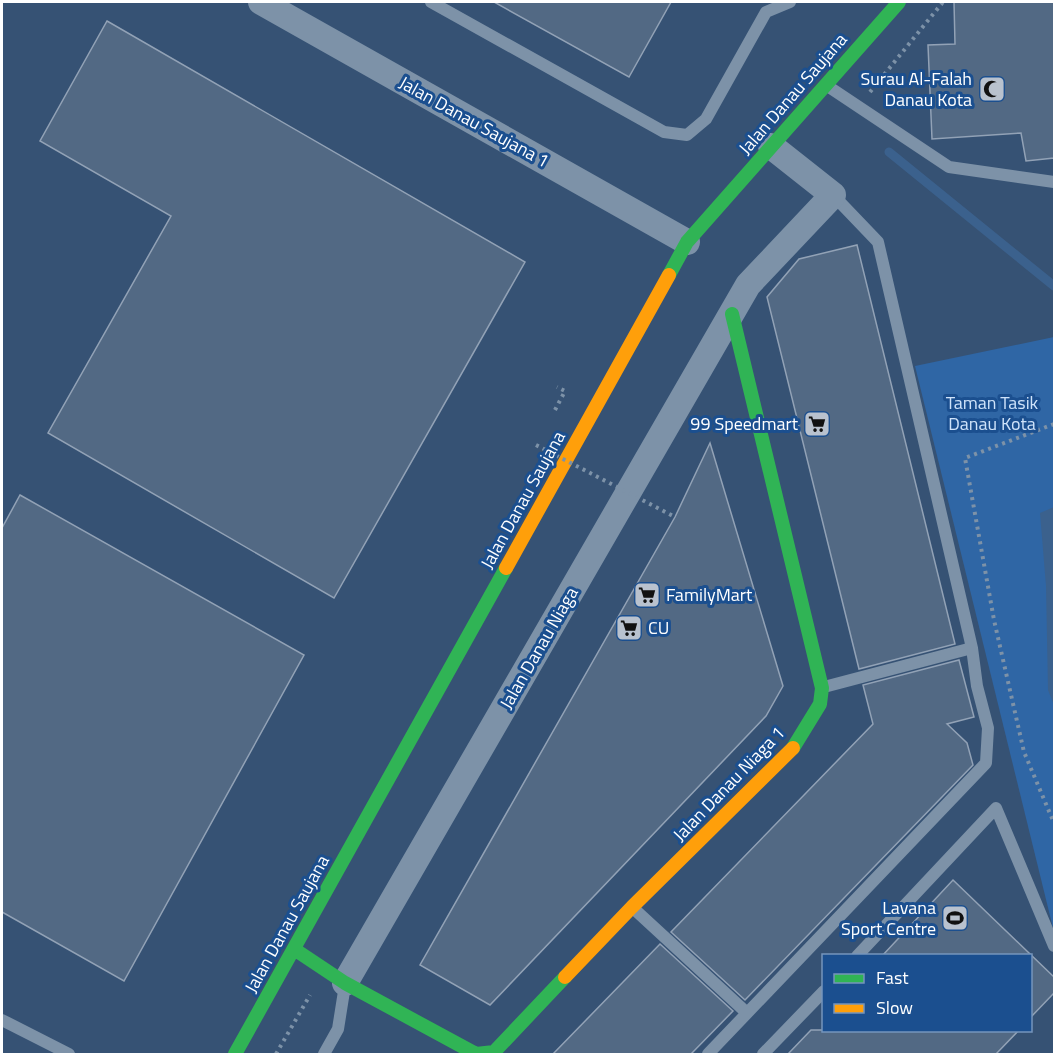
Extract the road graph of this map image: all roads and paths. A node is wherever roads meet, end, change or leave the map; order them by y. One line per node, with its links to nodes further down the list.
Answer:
1 (261, 2): 11 (street, Jalan Danau Saujana 1)
2 (431, 2): 3 (lane)
3 (790, 2)
4 (899, 2): 6 (street, Jalan Danau Saujana)
5 (943, 2): 7 (path)
6 (825, 84): 7 (lane); 8 (street, Jalan Danau Saujana)
7 (859, 107): 9 (lane)
8 (771, 146): 10 (street); 11 (street, Jalan Danau Saujana)
9 (1054, 182)
10 (833, 195): 12 (street, Jalan Danau Niaga); 18 (lane)
11 (687, 242): 23 (street, Jalan Danau Saujana)
12 (732, 314): 19 (street); 25 (street, Jalan Danau Niaga)
13 (557, 387): 14 (path)
14 (550, 418)
15 (1054, 424): 20 (path)
16 (541, 436): 17 (path, bridge)
17 (675, 516)
18 (972, 648): 19 (lane); 27 (lane)
19 (822, 688): 21 (street, Jalan Danau Niaga 1)
20 (1054, 823)
21 (632, 907): 25 (street, Jalan Danau Niaga 1); 27 (lane)
22 (1054, 946): 24 (lane)
23 (294, 948): 25 (street, Jalan Danau Niaga 1); 30 (street, Jalan Danau Saujana)
24 (859, 954)
25 (335, 976): 31 (path); 32 (lane)
26 (822, 993): 34 (lane)
27 (747, 1013): 33 (lane)
28 (2, 1020): 29 (lane)
29 (69, 1054)
30 (235, 1054)
31 (276, 1054)
32 (324, 1054)
33 (708, 1054)
34 (763, 1054)

